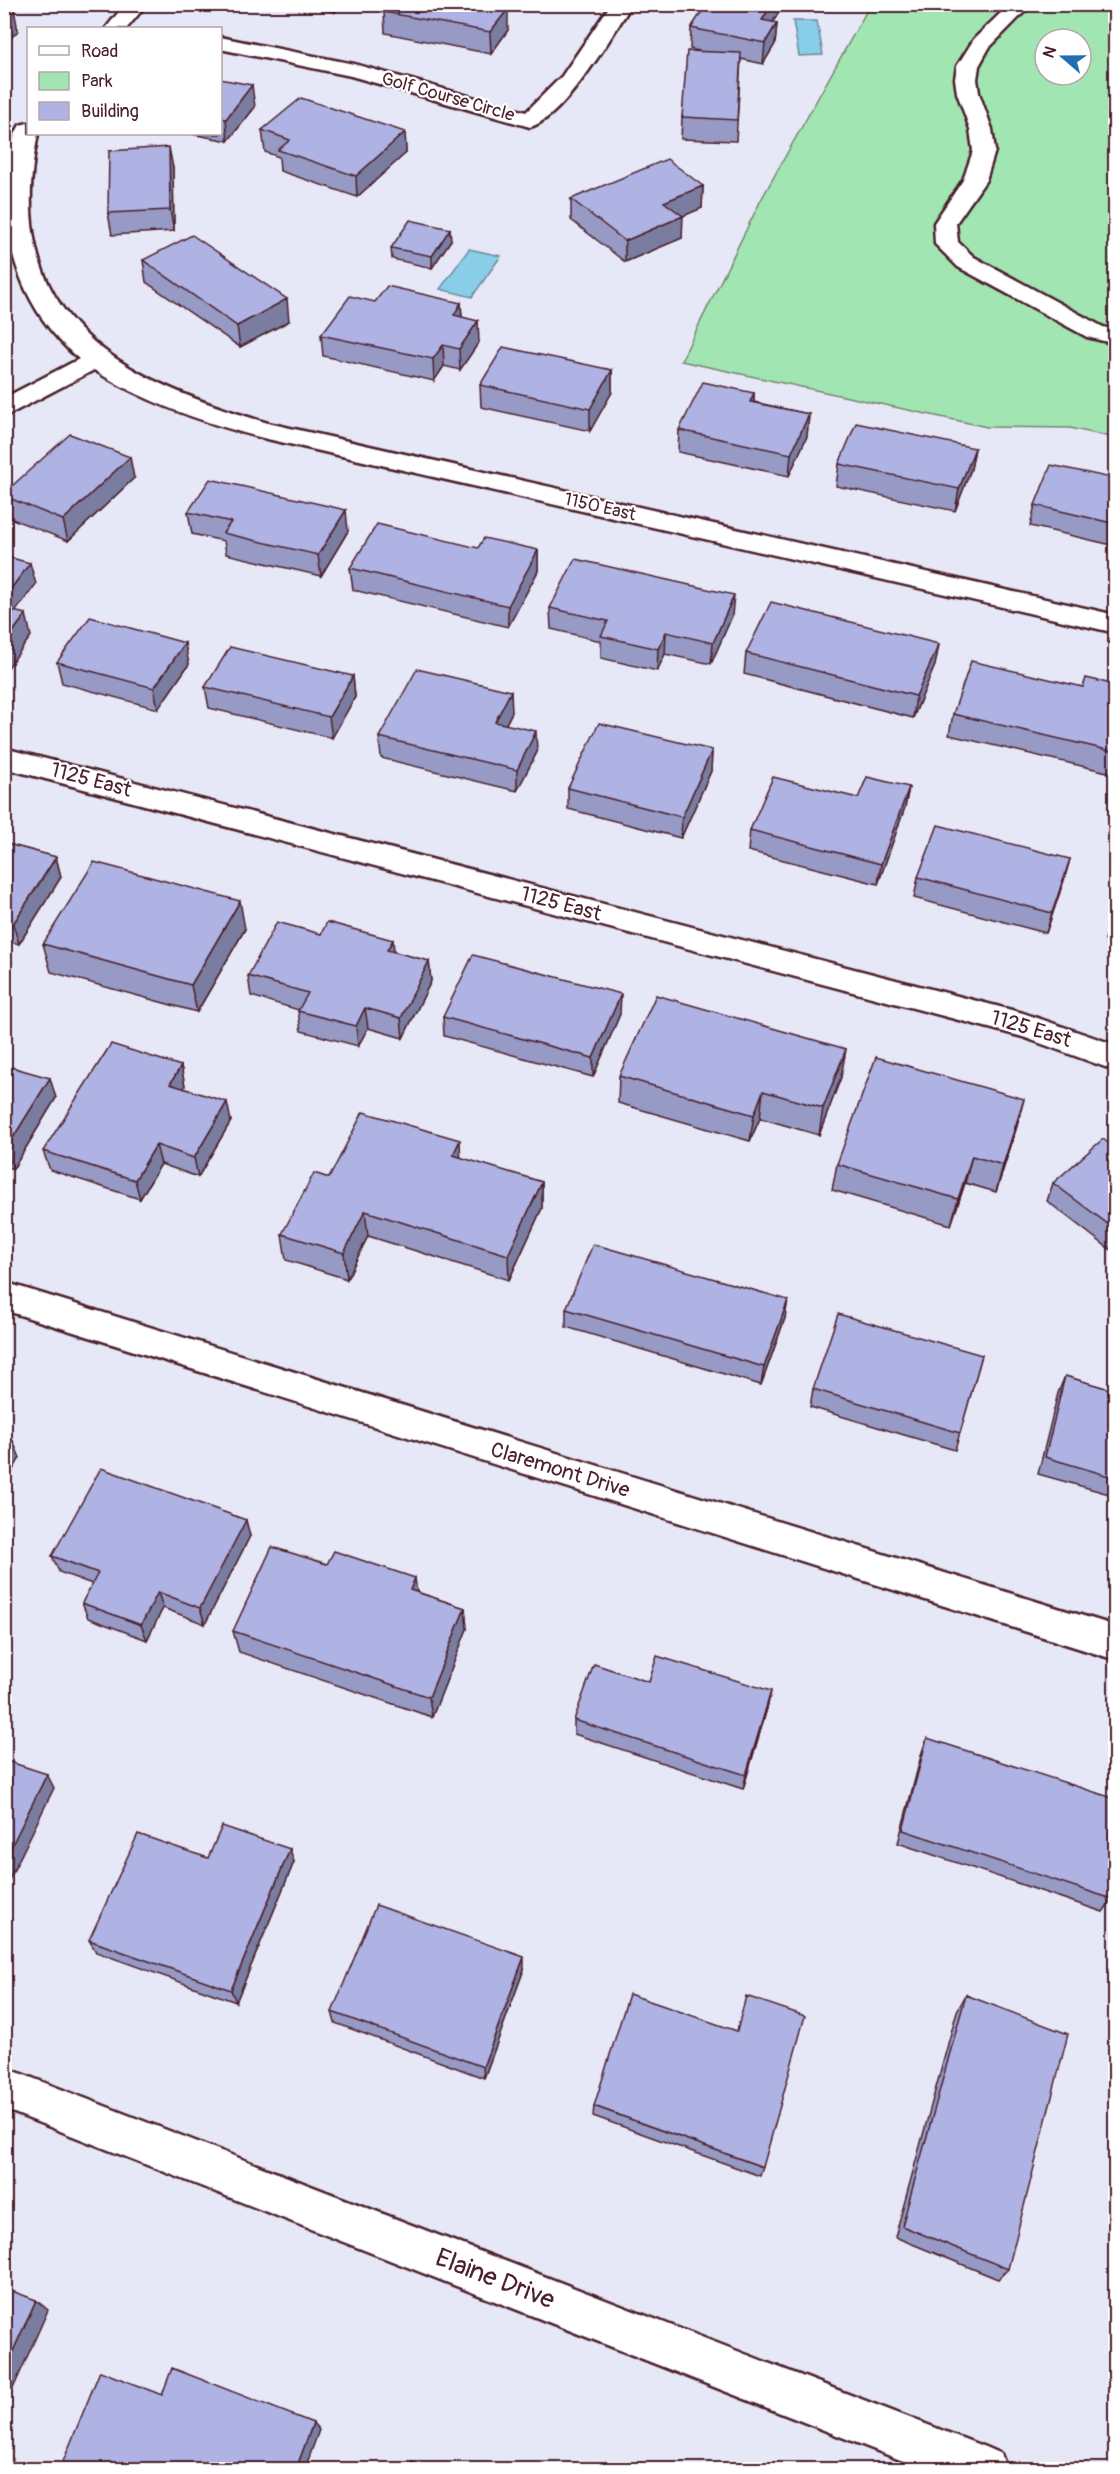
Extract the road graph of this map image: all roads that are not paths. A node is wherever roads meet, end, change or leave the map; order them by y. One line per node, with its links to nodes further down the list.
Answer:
1 (137, 4): 4 (street)
2 (622, 4): 5 (street, Golf Course Circle)
3 (1022, 4): 8 (street)
4 (126, 26)
5 (222, 43)
6 (27, 132): 7 (street, 1150 East)
7 (5, 211): 9 (street, 1150 East)
8 (1116, 337)
9 (95, 360): 10 (street); 11 (street, 1150 East)
10 (4, 409)
11 (1116, 624)
12 (4, 758): 13 (street, 1125 East)
13 (1116, 1059)
14 (4, 1296): 15 (street, Claremont Drive)
15 (1116, 1643)
16 (4, 2088): 17 (street, Elaine Drive)
17 (986, 2469)

